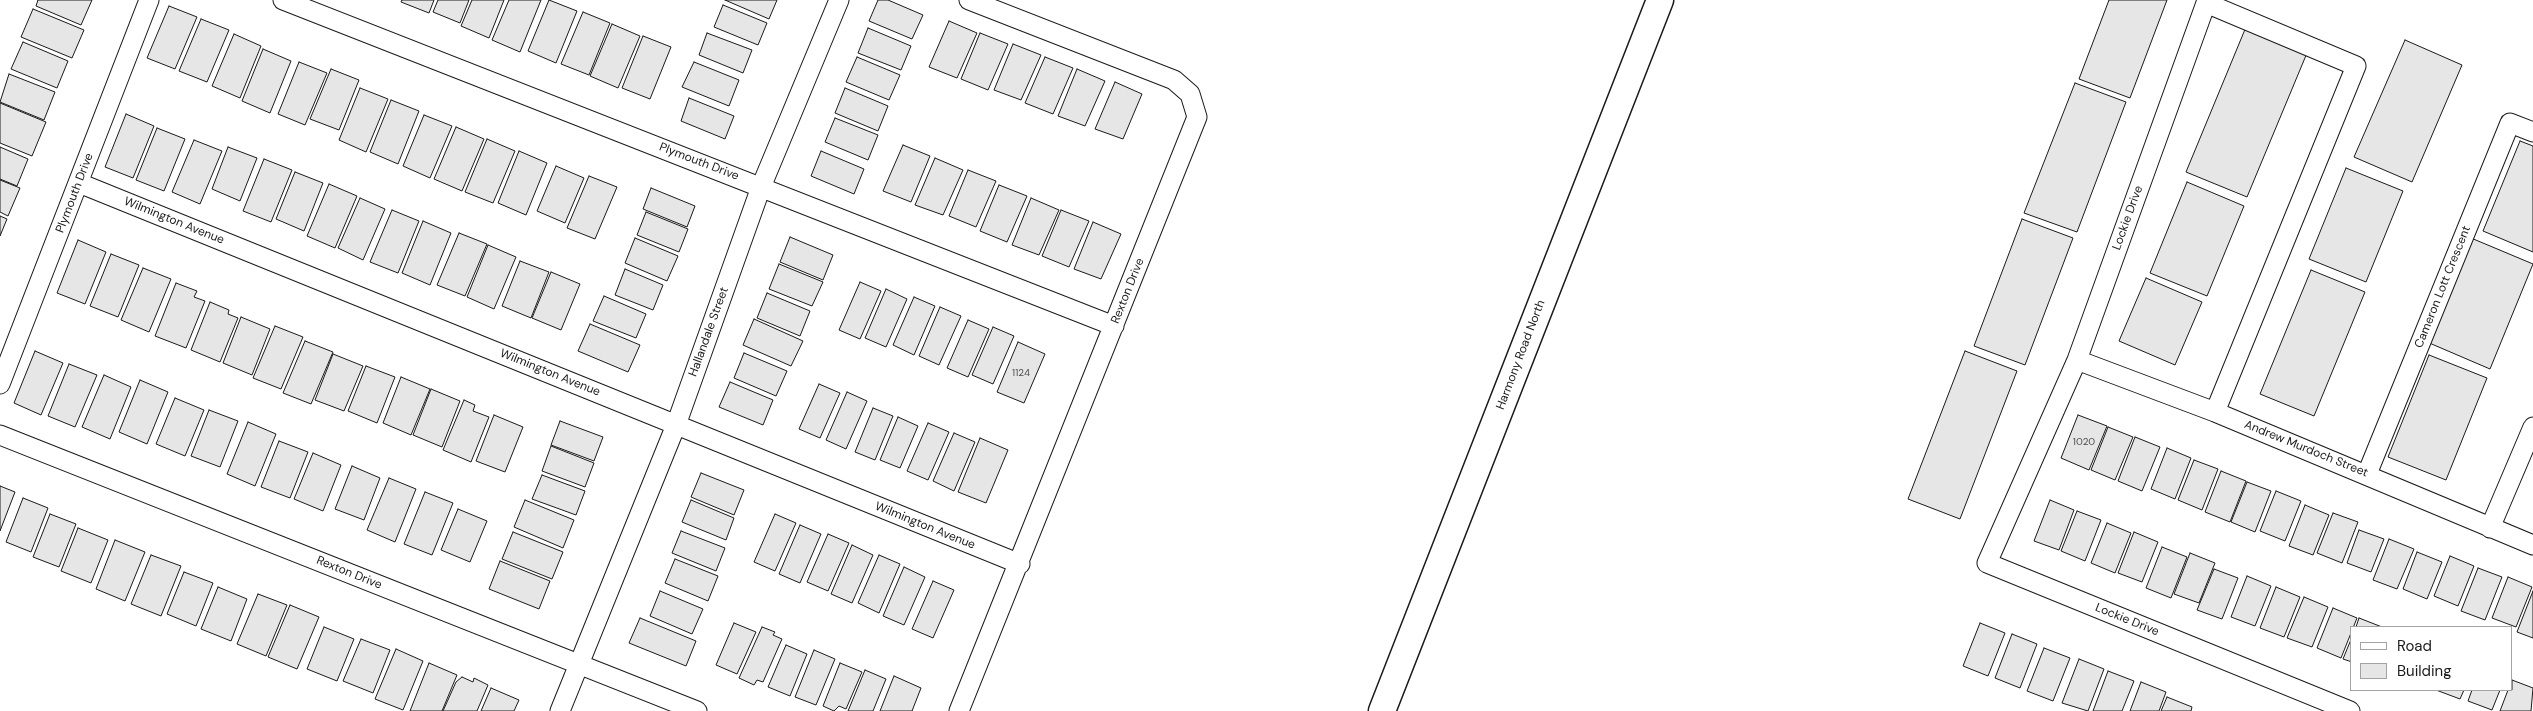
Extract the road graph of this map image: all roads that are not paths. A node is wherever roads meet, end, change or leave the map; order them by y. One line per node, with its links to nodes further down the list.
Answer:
1 (149, 0): 7 (street, Plymouth Drive)
2 (283, 0): 8 (street, Plymouth Drive)
3 (839, 0): 8 (street, Hallandale Street)
4 (969, 0): 9 (street, Rexton Drive)
5 (1660, 0): 24 (main road, Harmony Road North)
6 (2533, 132): 16 (street, Cameron Lott Crescent)
7 (79, 183): 11 (street, Plymouth Drive); 13 (street, Wilmington Avenue)
8 (761, 187): 9 (street, Plymouth Drive); 13 (street, Hallandale Street)
9 (1114, 326): 19 (street, Rexton Drive)
10 (2077, 360): 12 (street, Andrew Murdoch Street); 12 (street, Lockie Drive); 25 (street, Lockie Drive)
11 (0, 384)
12 (2215, 412): 16 (street, Andrew Murdoch Street)
13 (676, 425): 19 (street, Wilmington Avenue); 20 (street, Hallandale Street)
14 (2533, 427): 17 (street)
15 (0, 435): 20 (street, Rexton Drive)
16 (2367, 474): 17 (street, Andrew Murdoch Street)
17 (2490, 528): 18 (street, Andrew Murdoch Street)
18 (2533, 545)
19 (1020, 564): 23 (street, Rexton Drive)
20 (579, 663): 21 (street, Hallandale Street); 22 (street, Rexton Drive)
21 (560, 711)
22 (697, 711)
23 (959, 711)
24 (1382, 711)
25 (2350, 711)

